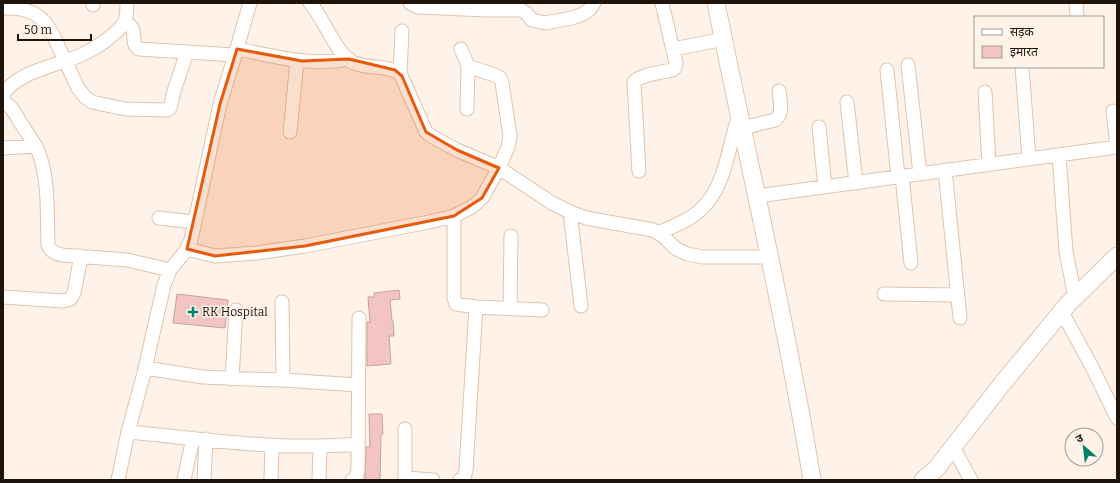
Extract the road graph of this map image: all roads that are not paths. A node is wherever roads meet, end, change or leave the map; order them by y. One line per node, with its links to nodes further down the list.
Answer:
1 (127, 3): 9 (street)
2 (250, 3): 15 (street)
3 (311, 3): 16 (street)
4 (410, 3): 5 (street)
5 (594, 3)
6 (662, 3): 13 (street)
7 (716, 3): 11 (main road)
8 (3, 8): 17 (street)
9 (125, 22): 14 (street); 17 (street)
10 (402, 31): 23 (street)
11 (724, 39): 13 (street); 31 (main road)
12 (462, 49): 19 (street)
13 (673, 49): 42 (street)
14 (187, 52): 15 (street); 17 (street)
15 (236, 52): 18 (street); 51 (street)
16 (349, 59): 18 (street); 23 (street)
17 (64, 61): 26 (street)
18 (296, 61): 33 (street)
19 (468, 66): 29 (street); 40 (street)
20 (908, 66): 43 (street)
21 (1022, 68): 38 (street)
22 (886, 70): 44 (street)
23 (400, 73): 40 (street)
24 (779, 91): 31 (street)
25 (984, 92): 39 (street)
26 (3, 95)
27 (3, 101): 34 (street)
28 (847, 102): 45 (street)
29 (467, 109)
30 (1113, 111): 35 (street)
31 (740, 121): 47 (main road); 52 (street)
32 (818, 127): 46 (street)
33 (290, 132)
34 (36, 146): 36 (street); 55 (street)
35 (1117, 147): 37 (street)
36 (3, 148)
37 (1059, 155): 38 (street); 63 (street)
38 (1029, 159): 39 (street)
39 (989, 164): 41 (street)
40 (500, 168): 48 (street); 49 (street)
41 (945, 170): 43 (street); 61 (street)
42 (639, 171)
43 (920, 174): 44 (street)
44 (900, 177): 45 (street); 58 (street)
45 (856, 183): 46 (street)
46 (825, 187): 47 (street)
47 (757, 196): 56 (main road)
48 (570, 212): 52 (street); 65 (street)
49 (454, 216): 54 (street); 66 (street)
50 (159, 218): 51 (street)
51 (194, 222): 54 (street)
52 (658, 233): 56 (street)
53 (511, 236): 67 (street)
54 (187, 249): 59 (street)
55 (81, 256): 59 (street); 62 (street)
56 (770, 256): 94 (main road)
57 (1117, 256): 63 (main road)
58 (911, 263)
59 (170, 270): 73 (street)
60 (884, 294): 61 (street)
61 (957, 295): 72 (street)
62 (3, 297)
63 (1075, 297): 70 (main road)
64 (282, 302): 75 (street)
65 (581, 306)
66 (476, 307): 67 (street); 93 (street)
67 (510, 308): 69 (street)
68 (236, 310): 74 (street)
69 (542, 310)
70 (1062, 312): 77 (street); 84 (main road)
71 (359, 318): 76 (street)
72 (960, 318)
73 (145, 368): 74 (street); 79 (street)
74 (232, 379): 75 (street)
75 (283, 380): 76 (street)
76 (358, 385): 81 (street)
77 (1117, 418)
78 (405, 429): 85 (street)
79 (128, 432): 80 (street); 86 (street)
80 (199, 439): 82 (street); 87 (street); 88 (street)
81 (357, 444): 83 (street); 91 (street)
82 (272, 446): 83 (street); 89 (street)
83 (320, 447): 90 (street)
84 (953, 447): 95 (main road); 96 (street)
85 (405, 479): 92 (street)
86 (118, 480)
87 (184, 480)
88 (204, 480)
89 (271, 480)
90 (319, 480)
91 (352, 480)
92 (433, 480)
93 (460, 480)
94 (812, 480)
95 (923, 480)
96 (971, 480)

